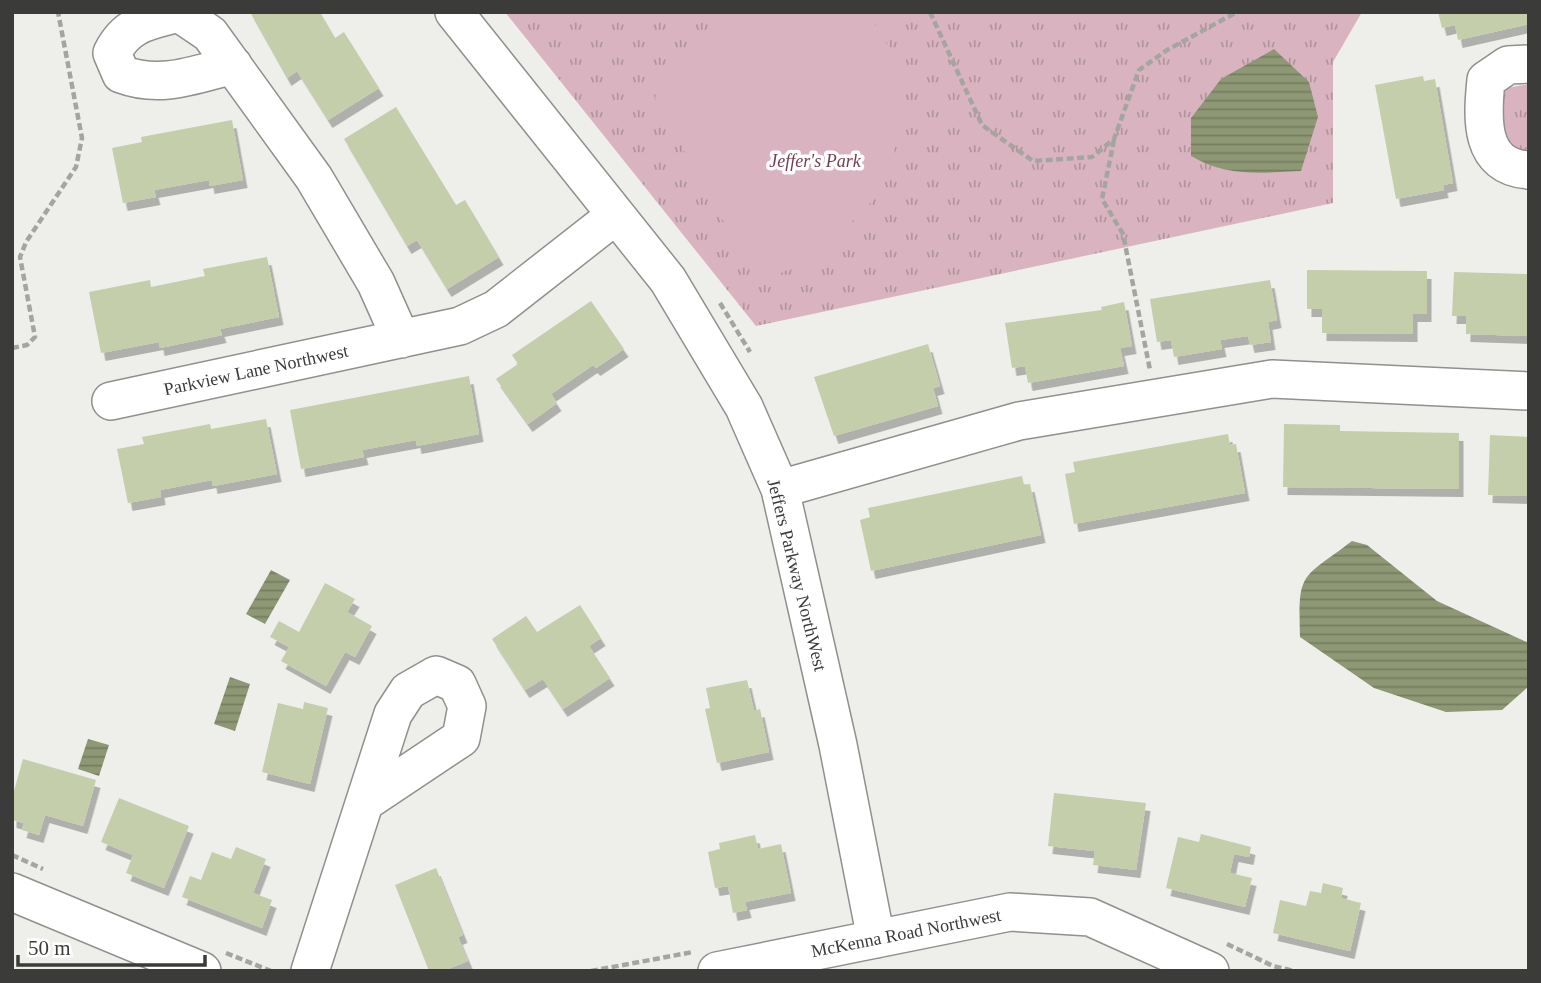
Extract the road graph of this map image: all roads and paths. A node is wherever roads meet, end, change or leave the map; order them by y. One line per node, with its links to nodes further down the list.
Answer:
1 (58, 12): 12 (path)
2 (454, 12): 9 (street, Jeffers Parkway NorthWest)
3 (930, 12): 7 (path)
4 (1237, 12): 7 (path)
5 (1529, 64): 8 (street)
6 (233, 65): 11 (street)
7 (1114, 139): 15 (path)
8 (1529, 170)
9 (616, 215): 11 (street, Parkview Lane Northwest); 17 (street, Jeffers Parkway NorthWest)
10 (714, 296): 13 (path)
11 (401, 339): 16 (street, Parkview Lane Northwest)
12 (12, 348)
13 (756, 363)
14 (1529, 391): 15 (street)
15 (1154, 397): 17 (street)
16 (111, 401)
17 (780, 489): 20 (street, Jeffers Parkway NorthWest)
18 (365, 802): 23 (street)
19 (12, 892): 22 (street)
20 (876, 940): 21 (street, McKenna Road Northwest); 24 (street, McKenna Road Northwest)
21 (1218, 957): 25 (path)
22 (202, 971)
23 (310, 971)
24 (717, 971)
25 (1294, 971)

